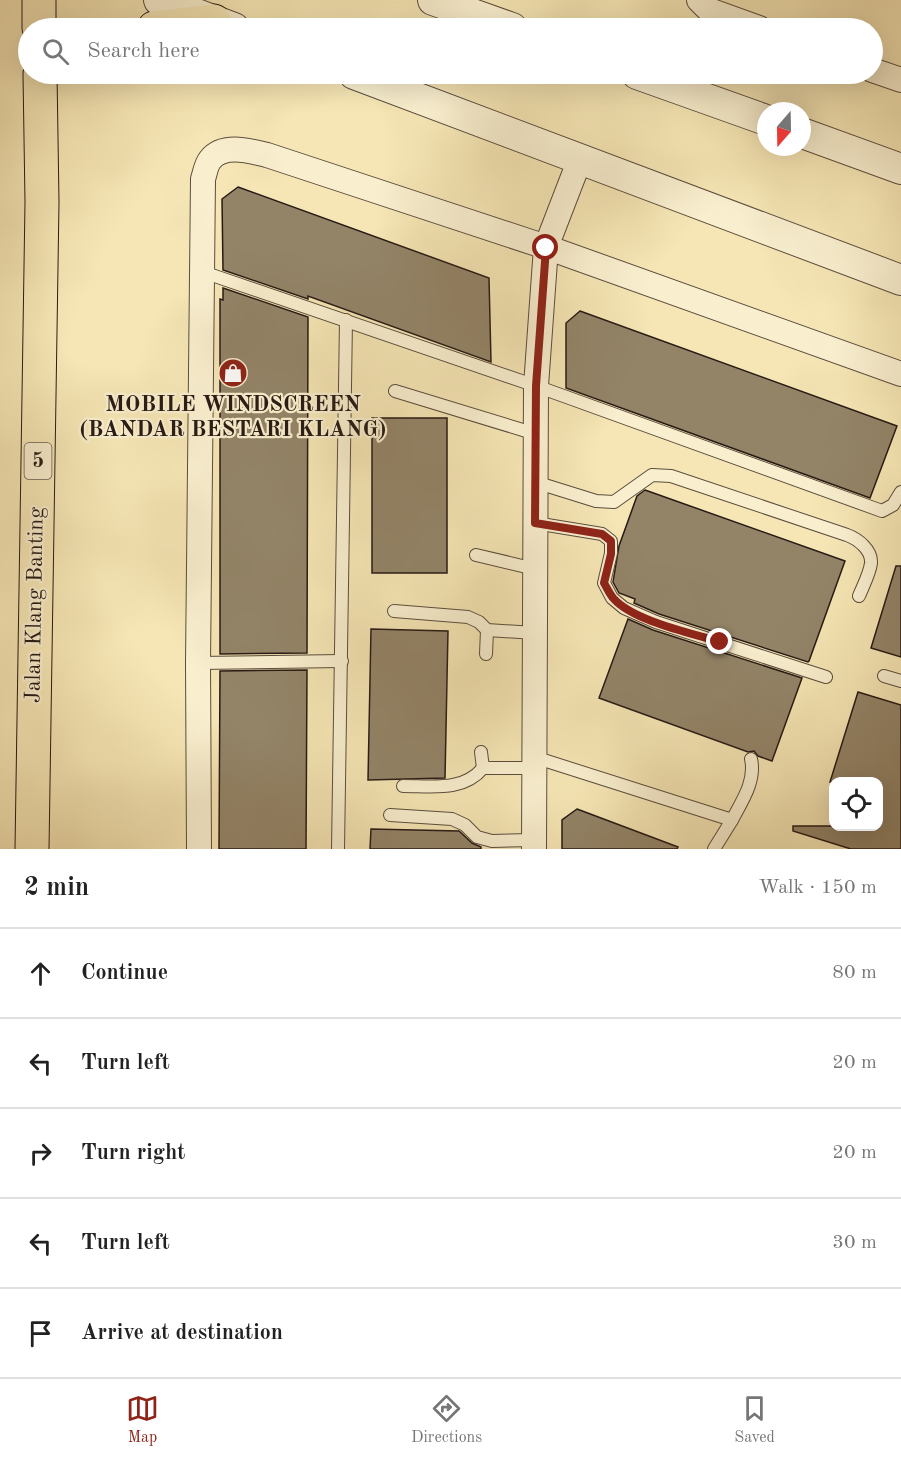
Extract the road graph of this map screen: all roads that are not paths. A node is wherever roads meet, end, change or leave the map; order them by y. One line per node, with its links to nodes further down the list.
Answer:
1 (39, 0): 5 (highway)
2 (159, 0): 6 (street)
3 (433, 0): 7 (street)
4 (699, 0): 8 (street)
5 (39, 18)
6 (206, 18)
7 (484, 18)
8 (731, 18)
9 (883, 74): 10 (street)
10 (901, 80)
11 (46, 84): 49 (highway, Jalan Klang Banting / 5)
12 (381, 84): 16 (street)
13 (665, 84): 14 (street)
14 (757, 117)
15 (811, 136): 17 (street)
16 (580, 159): 18 (street); 20 (street)
17 (901, 169)
18 (546, 248): 19 (street); 22 (street); 23 (street)
19 (202, 272): 21 (lane); 37 (street)
20 (901, 280)
21 (346, 320): 23 (lane); 36 (lane)
22 (901, 374)
23 (536, 386): 25 (street); 27 (lane)
24 (395, 391): 25 (lane)
25 (536, 434): 26 (street)
26 (535, 482): 28 (street); 31 (lane)
27 (901, 492)
28 (535, 523): 30 (street); 39 (lane)
29 (476, 555): 30 (lane)
30 (535, 569): 34 (street)
31 (859, 596)
32 (394, 611): 33 (lane)
33 (487, 630): 34 (lane); 35 (lane)
34 (535, 633): 43 (street)
35 (486, 654)
36 (342, 661): 37 (lane); 51 (lane)
37 (198, 663): 50 (street)
38 (884, 676): 40 (lane)
39 (826, 677)
40 (901, 681)
41 (481, 752): 44 (lane)
42 (751, 759): 47 (lane)
43 (534, 762): 44 (lane); 47 (lane); 48 (street)
44 (483, 768): 45 (lane)
45 (403, 786)
46 (390, 815): 48 (lane)
47 (732, 820): 52 (lane)
48 (534, 845)
49 (32, 849)
50 (199, 849)
51 (338, 849)
52 (714, 849)

